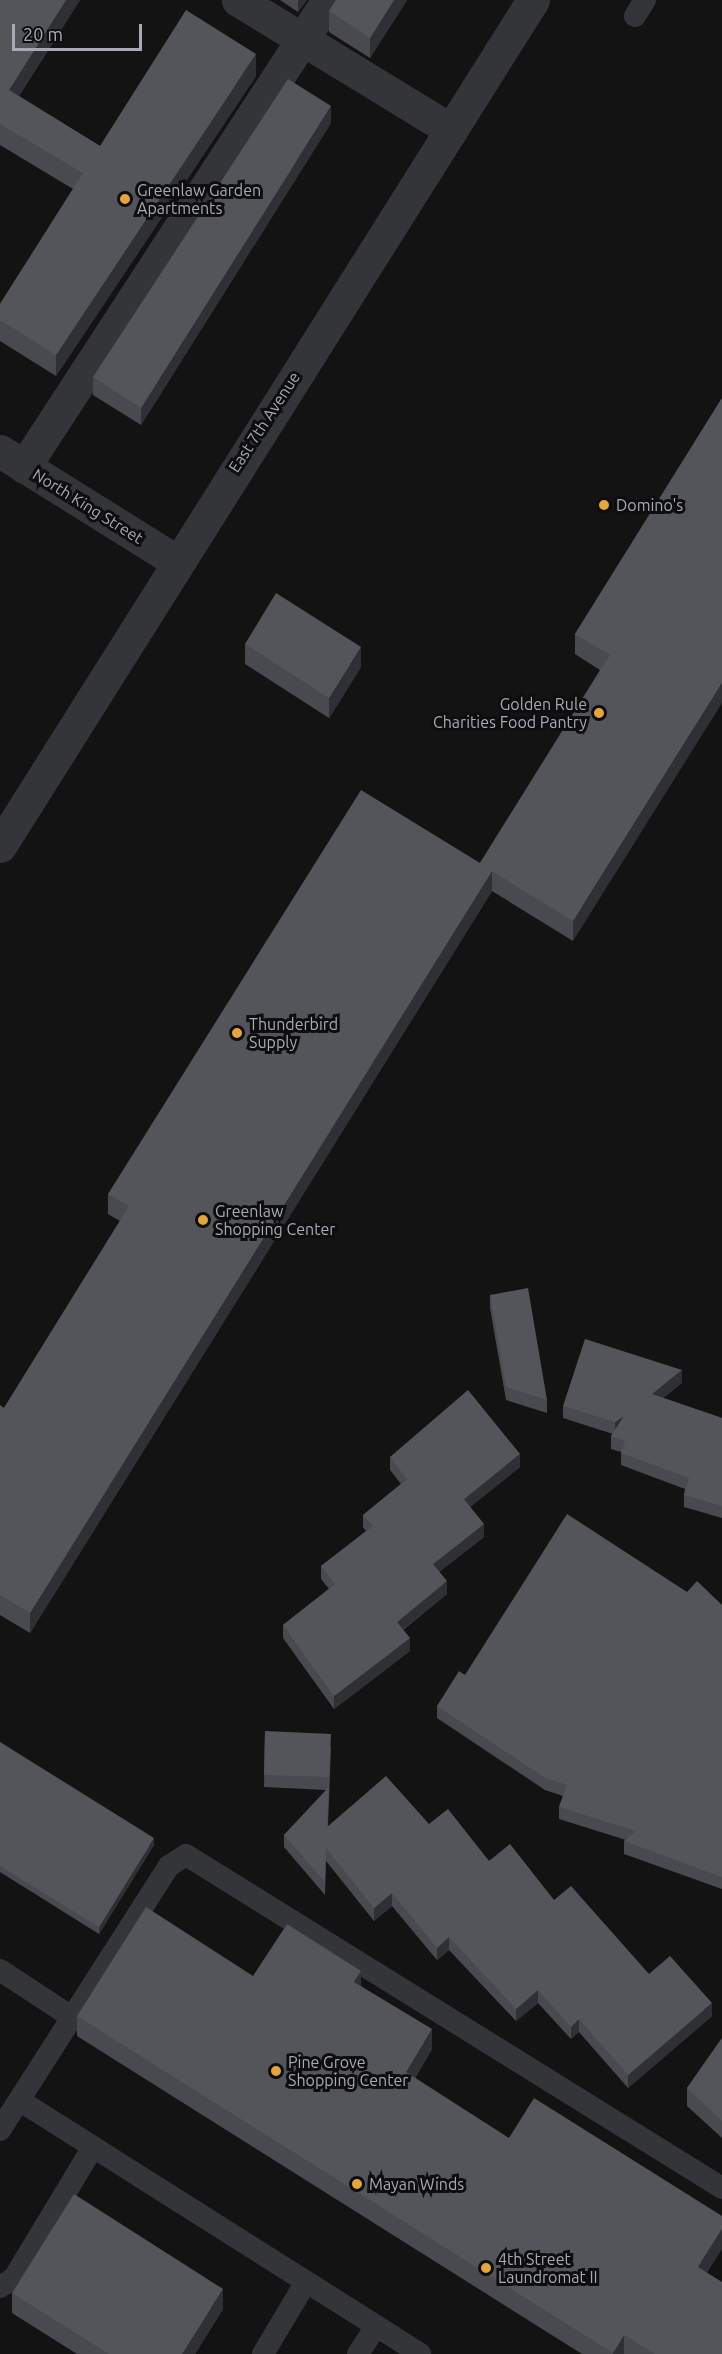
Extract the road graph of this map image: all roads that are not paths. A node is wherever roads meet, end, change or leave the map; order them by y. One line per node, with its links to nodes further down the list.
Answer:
1 (238, 0): 4 (street)
2 (328, 0): 4 (street)
3 (533, 0): 5 (street, East 7th Avenue)
4 (304, 40): 5 (street); 6 (street)
5 (451, 130): 7 (street, East 7th Avenue)
6 (12, 459): 7 (street, North King Street)
7 (176, 561): 8 (street, East 7th Avenue)
8 (0, 846)
9 (0, 1970): 10 (lane)
10 (76, 2020): 11 (lane); 14 (lane)
11 (22, 2102): 12 (lane); 13 (lane)
12 (0, 2130)
13 (93, 2147): 15 (lane); 16 (lane)
14 (722, 2188)
15 (306, 2282): 17 (lane); 18 (lane)
16 (0, 2287)
17 (376, 2326): 19 (lane); 20 (lane)
18 (263, 2354)
19 (358, 2354)
20 (420, 2354)

